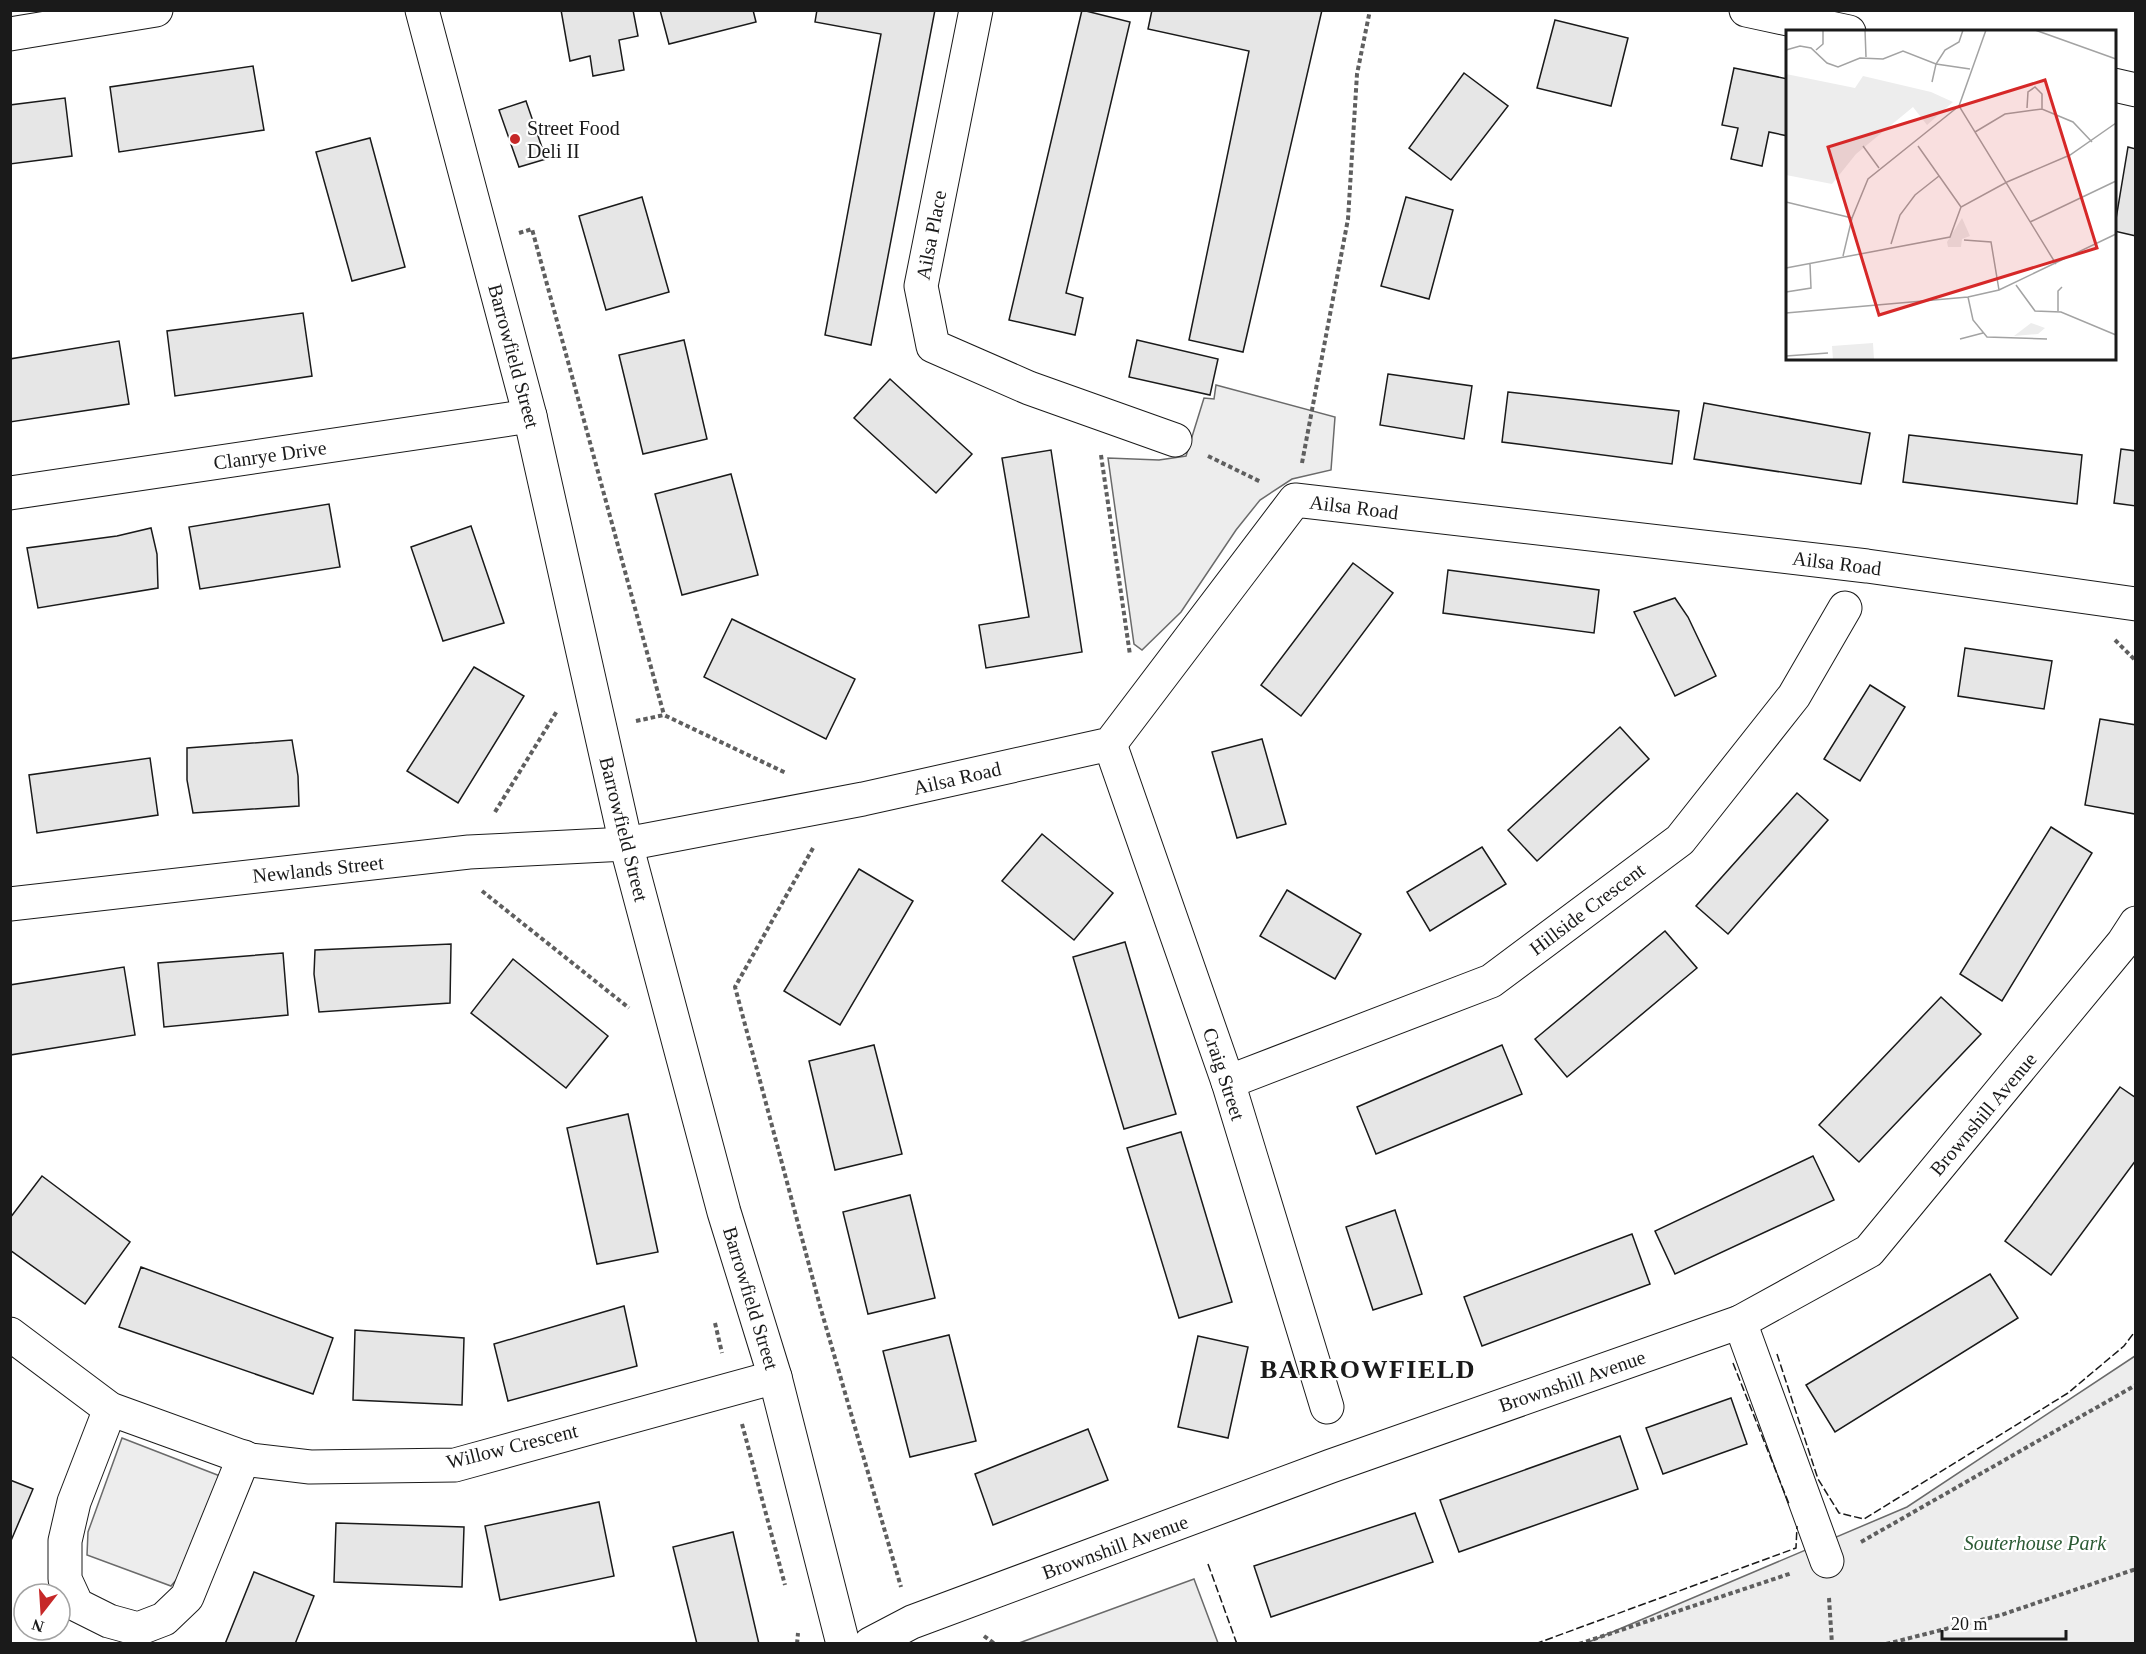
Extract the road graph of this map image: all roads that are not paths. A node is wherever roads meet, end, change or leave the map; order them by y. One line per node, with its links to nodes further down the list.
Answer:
1 (156, 10): 6 (street)
2 (422, 10): 9 (street, Barrowfield Street)
3 (976, 10): 10 (street, Ailsa Place)
4 (1746, 10): 5 (street)
5 (1840, 30)
6 (10, 34)
7 (2116, 85): 8 (street)
8 (2136, 90)
9 (530, 416): 11 (street, Clanrye Drive); 15 (street, Barrowfield Street)
10 (1175, 440)
11 (10, 493)
12 (2136, 604): 14 (street, Ailsa Road)
13 (1845, 608): 18 (street, Hillside Crescent)
14 (1110, 744): 15 (street, Ailsa Road); 18 (street, Craig Street)
15 (627, 844): 16 (street, Newlands Street); 21 (street, Barrowfield Street)
16 (10, 904)
17 (2132, 939): 19 (street, Brownshill Avenue)
18 (1228, 1083): 22 (street, Craig Street)
19 (1740, 1322): 25 (street); 27 (street, Brownshill Avenue)
20 (10, 1334): 23 (street, Willow Crescent)
21 (775, 1377): 24 (street, Willow Crescent); 26 (street, Barrowfield Street)
22 (1327, 1407)
23 (110, 1409): 24 (street, Willow Crescent); 24 (street)
24 (244, 1457)
25 (1827, 1561)
26 (843, 1644)
27 (870, 1644)

